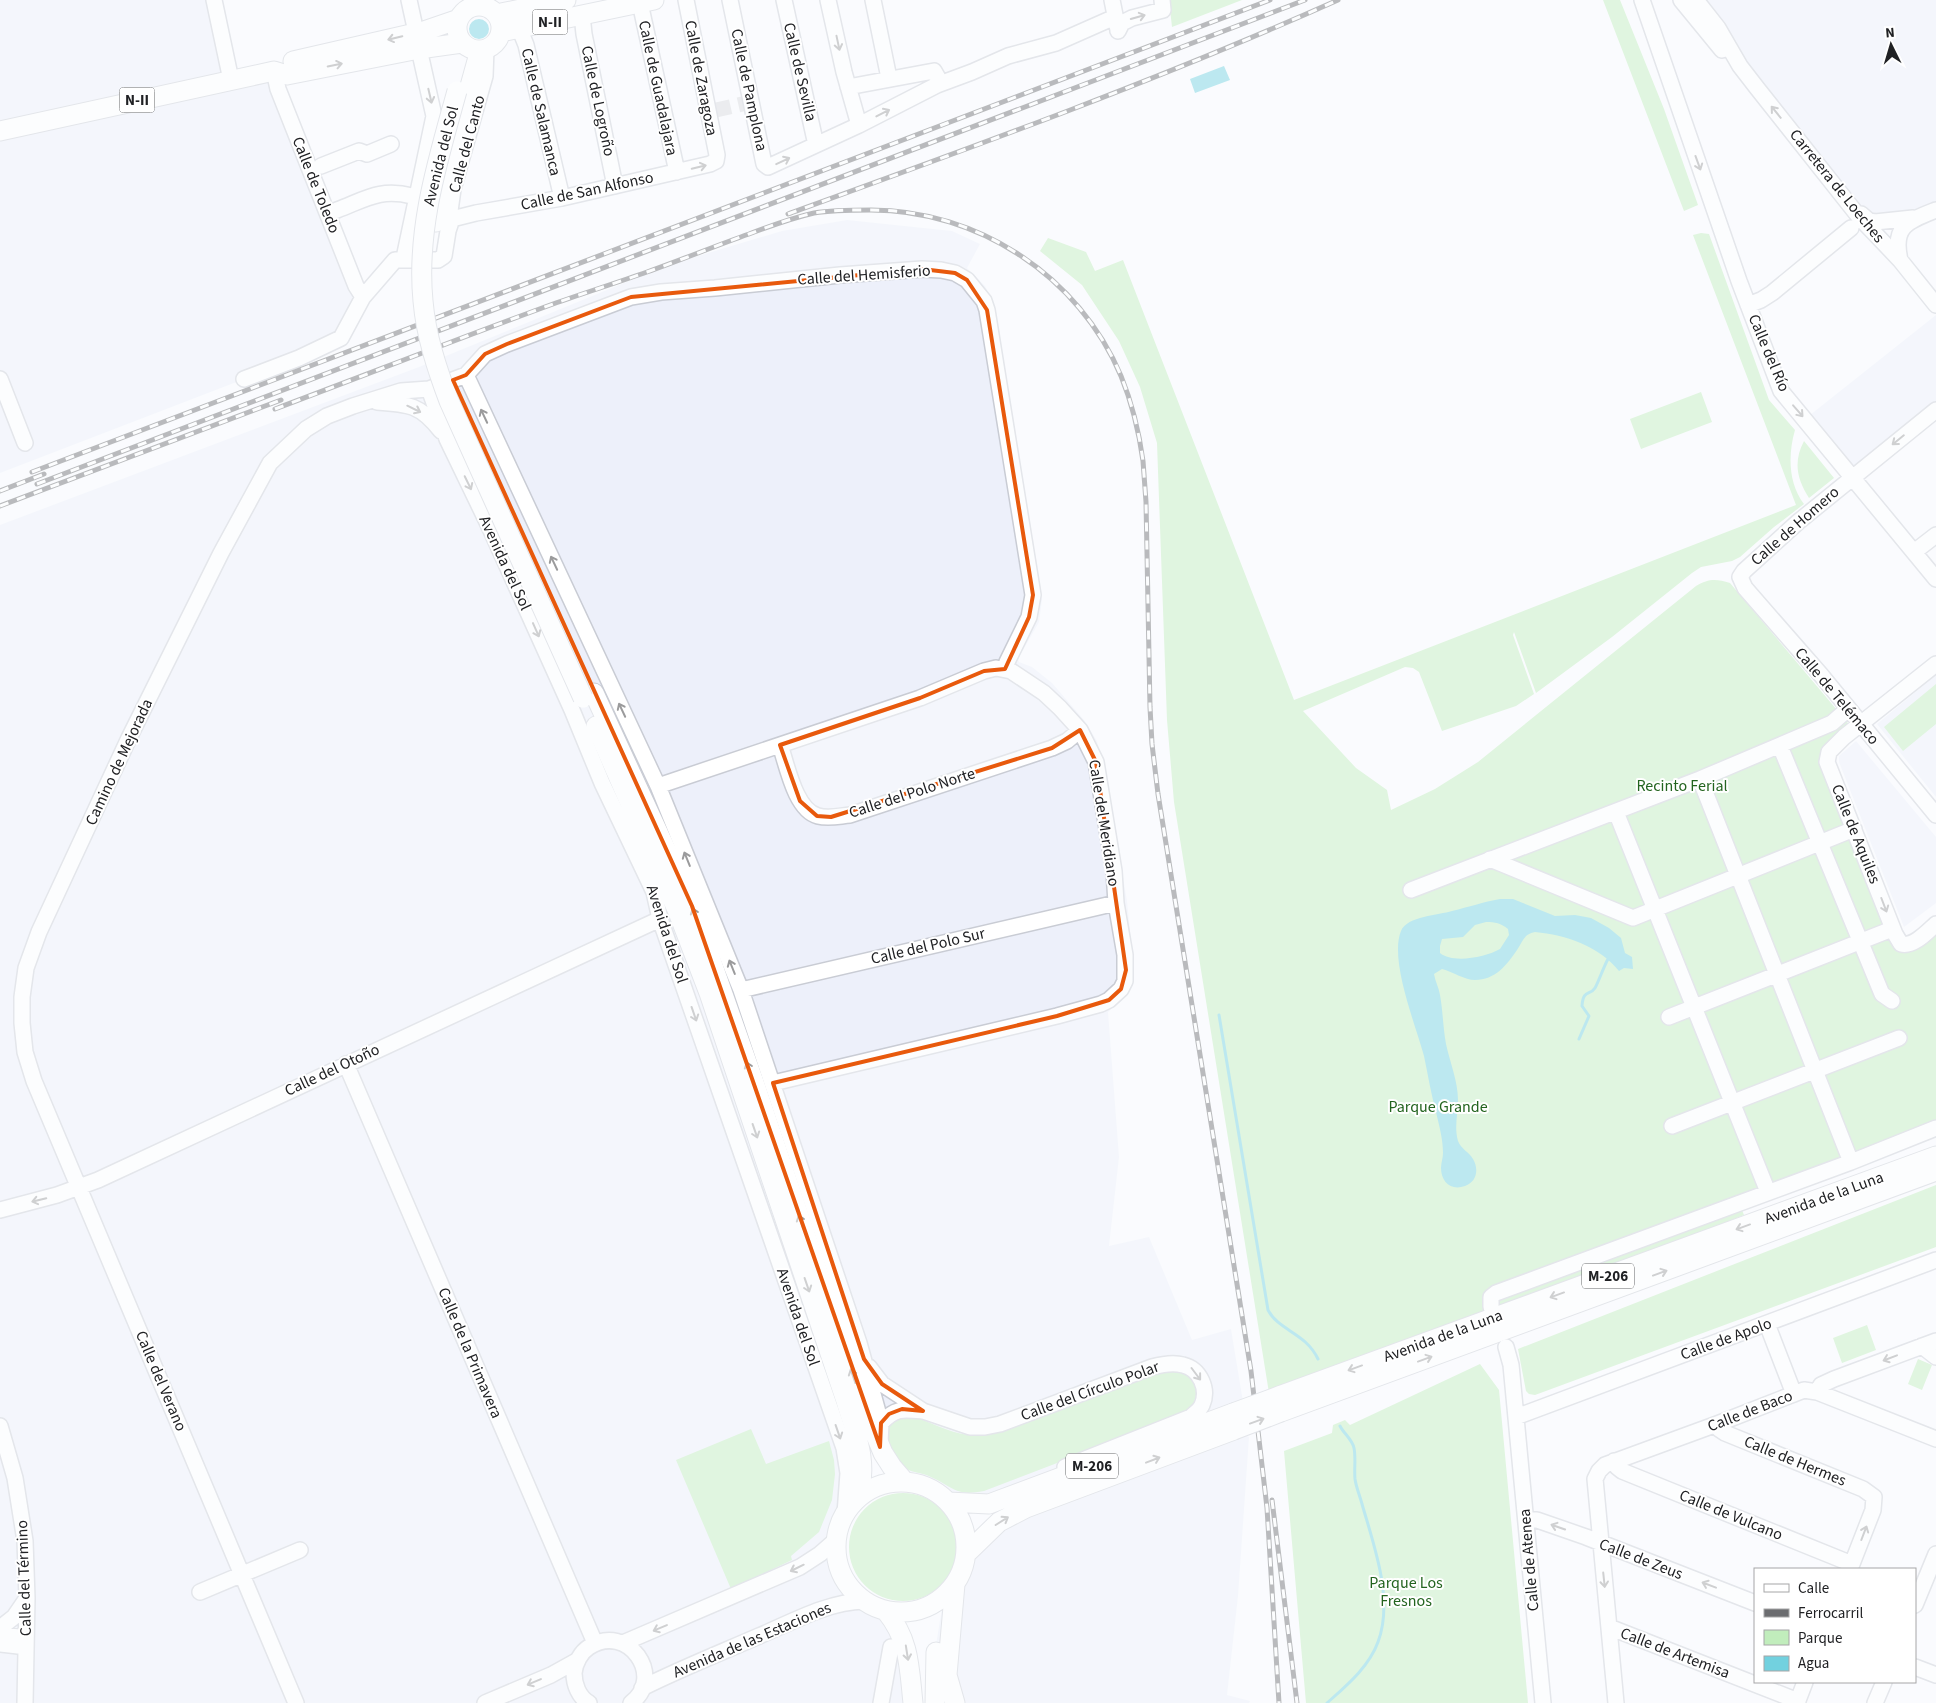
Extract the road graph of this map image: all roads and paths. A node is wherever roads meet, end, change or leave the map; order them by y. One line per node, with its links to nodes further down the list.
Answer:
1 (409, 0): 20 (street)
2 (566, 0): 13 (main road, N-II)
3 (686, 0): 35 (street, Calle de Zaragoza)
4 (730, 0): 34 (street, Calle de Pamplona, one-way to 34)
5 (784, 0): 34 (street, Calle de Sevilla)
6 (828, 0): 29 (street, one-way to 29)
7 (873, 0): 26 (street)
8 (1112, 0): 21 (street)
9 (1632, 0): 30 (street, Calle del Río)
10 (1642, 0): 30 (street, Calle del Río)
11 (1681, 0): 24 (street, Carretera de Loeches)
12 (1696, 0): 24 (street, Carretera de Loeches)
13 (536, 2): 19 (main road, N-II)
14 (647, 2): 18 (main road, N-II); 37 (street, Calle de Guadalajara)
15 (215, 5): 27 (street)
16 (1162, 5): 21 (street, Calle de Pamplona, one-way to 16)
17 (470, 9): 19 (main road, N-II); 22 (main road); 25 (main road, N-II, one-way to 25)
18 (582, 16): 19 (main road, N-II); 38 (street, Calle de Logroño)
19 (501, 18): 22 (main road); 40 (street, Calle de Salamanca)
20 (414, 23)
21 (1113, 26): 28 (street, Calle de Pamplona)
22 (473, 47): 23 (main road, N-II); 45 (street, Calle del Canto); 69 (main road, Avenida del Sol, bridge)
23 (419, 49): 25 (main road, N-II, one-way to 23); 49 (street, one-way to 49)
24 (1740, 66): 41 (street, Carretera de Loeches, one-way to 24)
25 (274, 71): 27 (main road, N-II); 51 (street, Calle de Toledo)
26 (889, 78): 28 (street); 29 (street)
27 (231, 80): 32 (main road, N-II)
28 (937, 85): 31 (street, Calle de Pamplona, one-way to 28)
29 (848, 87): 31 (street)
30 (1681, 117): 52 (street, Calle del Río, one-way to 52)
31 (859, 125): 34 (street, Calle de Pamplona)
32 (0, 131)
33 (391, 144): 36 (street)
34 (816, 145)
35 (717, 155): 37 (street, Calle de San Alfonso, one-way to 35)
36 (321, 166)
37 (677, 172): 38 (street, Calle de San Alfonso)
38 (615, 186): 40 (street, Calle de San Alfonso)
39 (412, 196): 42 (street)
40 (562, 198): 45 (street, Calle de San Alfonso)
41 (1850, 204): 46 (street); 48 (street, Carretera de Loeches)
42 (337, 210)
43 (1936, 210): 44 (street)
44 (1914, 218): 46 (street); 50 (street)
45 (452, 219): 49 (street, Calle del Canto)
46 (1898, 220): 48 (street)
47 (1852, 228): 52 (street)
48 (1884, 244): 50 (street, Carretera de Loeches)
49 (404, 258): 51 (street)
50 (1900, 260): 53 (street, Carretera de Loeches)
51 (363, 297): 55 (street)
52 (1748, 305): 62 (street, Calle del Río, one-way to 62)
53 (1936, 305)
54 (466, 375): 57 (street); 68 (street, Calle del Hemisferio); 77 (street, one-way to 54)
55 (244, 379)
56 (0, 380): 61 (street)
57 (430, 389): 58 (street, Camino de Mejorada); 60 (street, Avenida del Sol)
58 (370, 402): 60 (street, Camino de Mejorada, one-way to 60); 109 (street, Camino de Mejorada)
59 (1936, 410): 62 (street, Calle de Homero, one-way to 62)
60 (446, 438): 83 (street, Avenida del Sol, one-way to 83)
61 (25, 443)
62 (1852, 477): 64 (street, Calle del Río); 65 (street, Calle de Homero)
63 (1936, 535): 64 (street)
64 (1914, 552): 66 (street, Calle del Río)
65 (1740, 578): 70 (street, Calle de Telémaco)
66 (1936, 579)
67 (1936, 664): 71 (street, Calle de Aquiles)
68 (1005, 669): 73 (street, Calle del Meridiano); 74 (street)
69 (589, 696): 72 (main road, Avenida del Sol); 129 (main road, Avenida del Sol, one-way to 69)
70 (1848, 709): 71 (street, Calle de Telémaco); 75 (street)
71 (1860, 724): 79 (street, Calle de Telémaco); 80 (street, Calle de Aquiles)
72 (596, 728): 83 (street); 132 (main road, Avenida del Sol, one-way to 132)
73 (1080, 730): 74 (street, Calle del Polo Norte); 86 (street, Calle del Meridiano)
74 (780, 745): 77 (street)
75 (1780, 746): 76 (street); 81 (street)
76 (1700, 779): 78 (street); 84 (street)
77 (658, 786): 93 (street, one-way to 77)
78 (1616, 812): 82 (street); 87 (street)
79 (1936, 815)
80 (1854, 829): 81 (street); 89 (street, Calle de Aquiles, one-way to 89)
81 (1820, 843): 84 (street); 91 (street)
82 (1490, 859): 85 (street); 87 (street)
83 (640, 860): 88 (street, Avenida del Sol)
84 (1738, 876): 87 (street); 92 (street)
85 (1412, 890)
86 (1116, 902): 93 (street, Calle del Polo Sur); 100 (street, Calle del Meridiano)
87 (1655, 909): 95 (street)
88 (660, 919): 98 (street, Calle del Otoño); 135 (street, Avenida del Sol, one-way to 135)
89 (1936, 924)
90 (1887, 931): 91 (street)
91 (1860, 942): 92 (street); 94 (street)
92 (1777, 974): 95 (street); 99 (street)
93 (741, 990): 100 (street)
94 (1892, 1001)
95 (1694, 1007): 96 (street); 101 (street)
96 (1669, 1017)
97 (1899, 1038): 99 (street)
98 (346, 1064): 109 (street, Calle del Otoño); 155 (street, Calle de la Primavera)
99 (1815, 1071): 101 (street); 106 (street)
100 (773, 1084): 119 (street)
101 (1732, 1103): 102 (street); 110 (street)
102 (1672, 1126)
103 (1936, 1128): 106 (street)
104 (1936, 1142): 112 (main road)
105 (1936, 1156): 112 (main road, Avenida de la Luna / M-206)
106 (1851, 1162): 110 (street)
107 (1936, 1171): 112 (main road, Avenida de la Luna / M-206)
108 (1936, 1179): 112 (main road)
109 (78, 1188): 111 (street, Calle del Otoño, one-way to 111); 143 (street, Calle del Verano)
110 (1768, 1192): 114 (street)
111 (0, 1210)
112 (1778, 1222): 124 (main road, Avenida de la Luna / M-206, bridge)
113 (1936, 1260): 115 (street, Calle de Apolo)
114 (1491, 1306)
115 (1768, 1324): 121 (street); 123 (street, Calle de Apolo)
116 (1929, 1343): 118 (street); 120 (street, Calle de Baco, one-way to 120)
117 (1506, 1347): 123 (street, Calle de Atenea)
118 (1936, 1357)
119 (864, 1359): 122 (street, Calle del Círculo Polar); 125 (street)
120 (1817, 1392): 121 (street, Calle de Baco); 128 (street)
121 (1794, 1394): 126 (street, Calle de Baco)
122 (923, 1411): 125 (street, Calle del Círculo Polar); 134 (street, Calle del Círculo Polar, one-way to 134)
123 (1516, 1417): 136 (street, Calle de Atenea)
124 (1233, 1422): 134 (main road, Avenida de la Luna / M-206); 140 (main road, Avenida de la Luna / M-206, one-way to 124)
125 (881, 1423): 129 (street)
126 (1717, 1424): 130 (street, Calle de Baco); 142 (street, Calle de Hermes, one-way to 126)
127 (0, 1426): 146 (street, Calle del Término)
128 (1936, 1439)
129 (880, 1447): 131 (main road, Avenida del Sol)
130 (1614, 1461): 138 (street, Calle de Baco); 142 (street, Calle de Vulcano)
131 (905, 1482): 132 (main road, M-206); 133 (main road, M-206)
132 (859, 1497): 135 (main road, M-206)
133 (948, 1502): 134 (main road, Avenida de la Luna / M-206); 140 (main road, M-206)
134 (989, 1504)
135 (845, 1514): 137 (main road, M-206)
136 (1526, 1520): 138 (street, Calle de Zeus, one-way to 136); 177 (street, Calle de Atenea)
137 (836, 1540): 147 (main road, M-206); 156 (street, one-way to 156)
138 (1600, 1543): 148 (street, Calle de Zeus, one-way to 138); 151 (street, one-way to 151)
139 (300, 1550): 143 (street)
140 (966, 1554): 144 (main road, M-206)
141 (1936, 1554): 149 (street)
142 (1851, 1566)
143 (244, 1575): 145 (street); 168 (street, Calle del Verano)
144 (950, 1590): 150 (main road, M-206); 161 (main road); 174 (main road, M-206)
145 (200, 1592)
146 (27, 1598): 152 (street); 154 (street, Calle del Término)
147 (864, 1601): 150 (main road, M-206); 165 (street, Avenida de las Estaciones)
148 (1754, 1603)
149 (1916, 1603)
150 (886, 1610): 173 (main road, one-way to 173)
151 (1609, 1627): 166 (street, Calle de Artemisa); 178 (street)
152 (0, 1628)
153 (0, 1642): 154 (street); 160 (street)
154 (26, 1642): 160 (street, Calle del Término)
155 (595, 1643): 156 (street); 158 (street)
156 (623, 1643): 165 (street)
157 (891, 1648): 172 (street)
158 (578, 1660): 169 (street, one-way to 169); 170 (street)
159 (1916, 1666): 162 (street)
160 (26, 1670): 167 (street, Calle del Término)
161 (947, 1675): 175 (main road); 176 (main road)
162 (1936, 1675)
163 (1805, 1683): 166 (street)
164 (1884, 1683): 179 (street)
165 (642, 1688): 171 (street)
166 (1797, 1702)
167 (26, 1703)
168 (296, 1703)
169 (485, 1703)
170 (589, 1703)
171 (631, 1703)
172 (881, 1703)
173 (913, 1703)
174 (935, 1703)
175 (948, 1703)
176 (954, 1703)
177 (1543, 1703)
178 (1616, 1703)
179 (1875, 1703)

